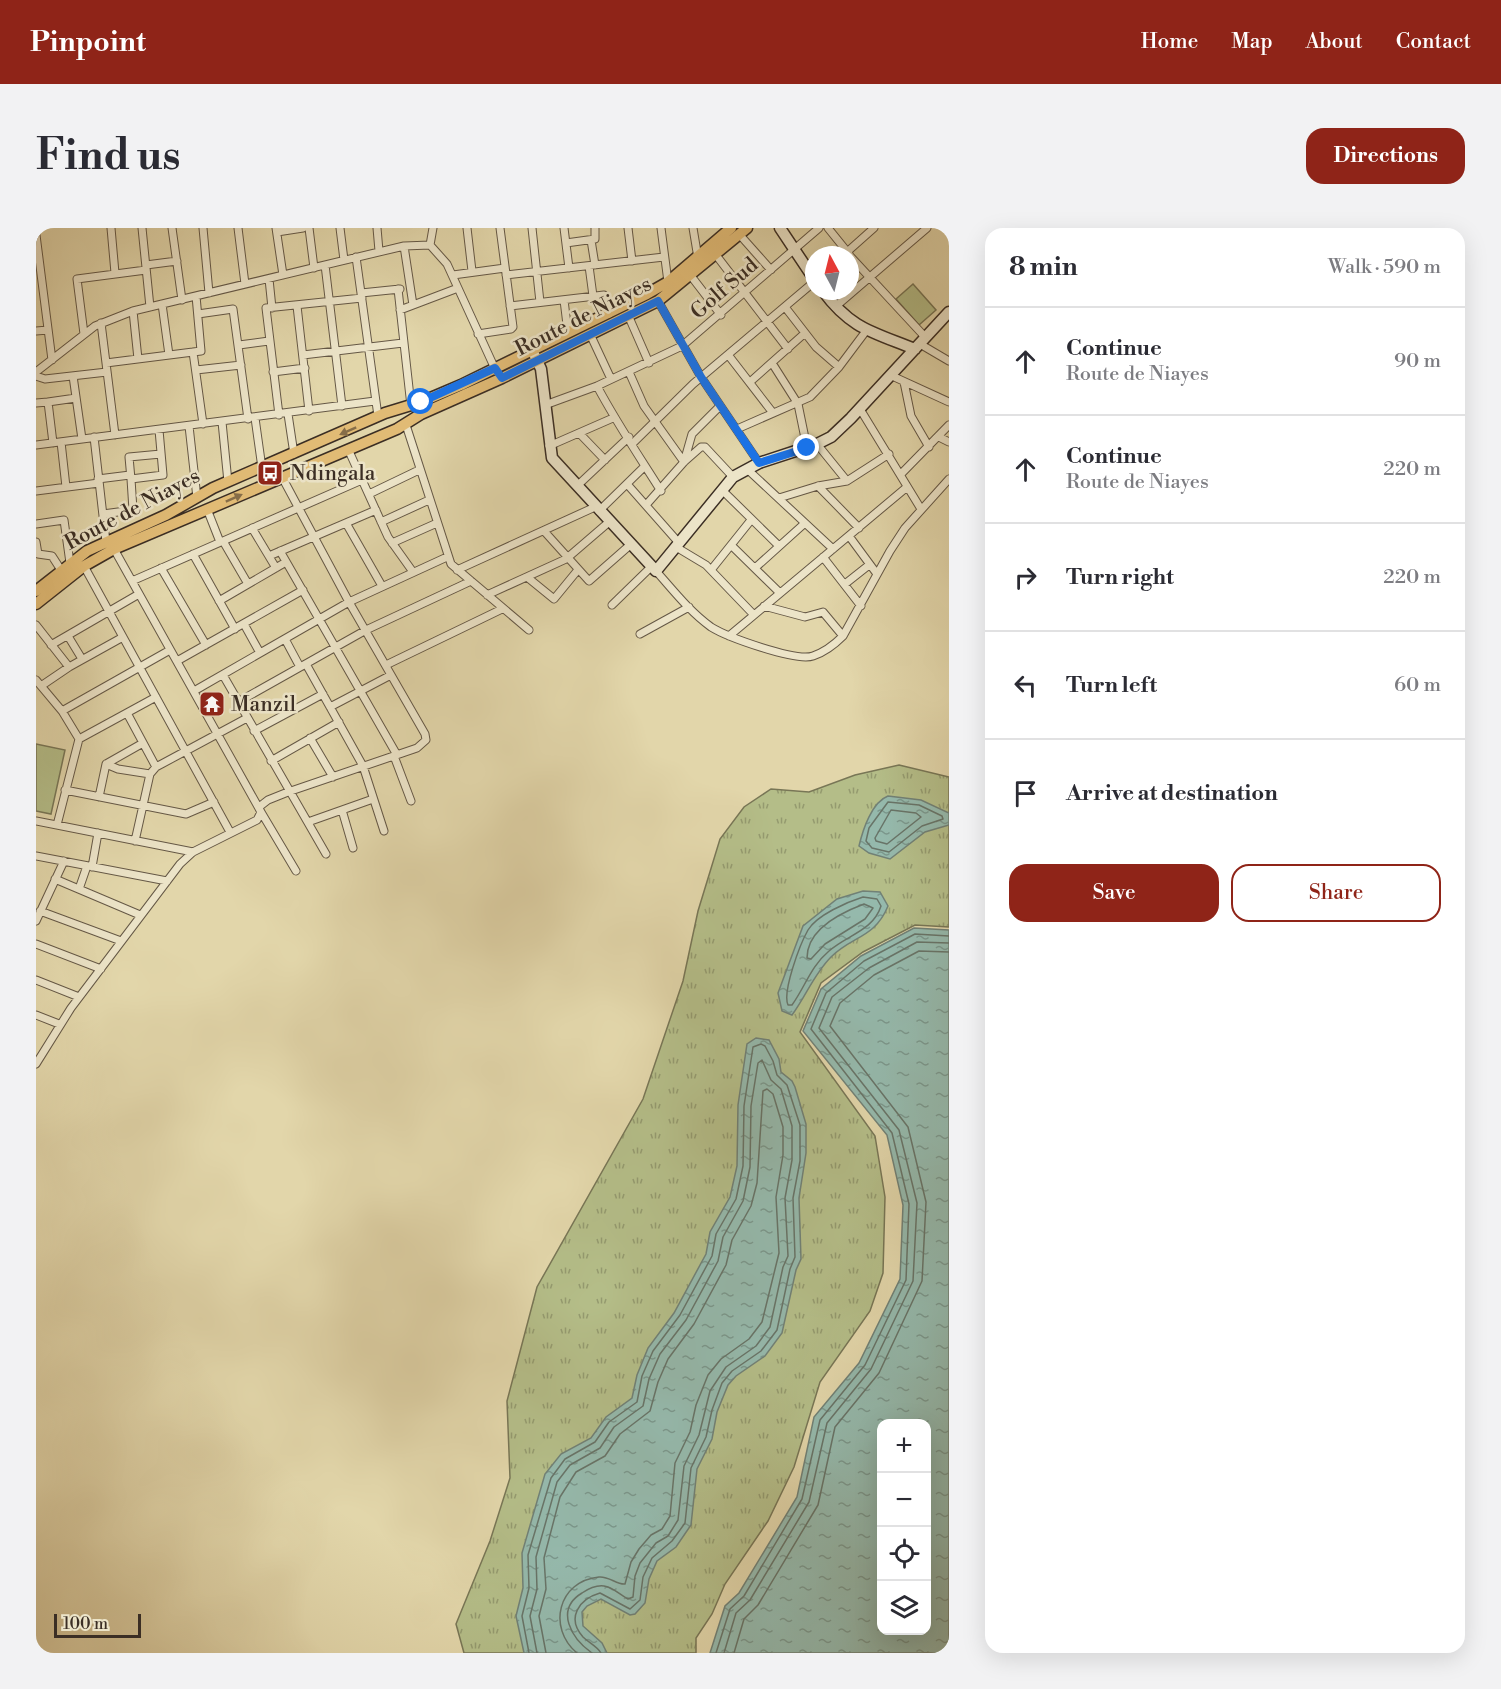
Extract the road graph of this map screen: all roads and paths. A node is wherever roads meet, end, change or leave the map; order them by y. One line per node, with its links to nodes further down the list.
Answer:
1 (111, 228): 54 (street)
2 (142, 228): 46 (street)
3 (171, 228): 41 (street)
4 (203, 228): 68 (street)
5 (238, 228): 61 (street)
6 (303, 228): 24 (street)
7 (309, 228): 48 (street)
8 (340, 228): 40 (street)
9 (377, 228): 34 (street)
10 (433, 228): 29 (street)
11 (467, 228): 51 (street)
12 (500, 228): 52 (street)
13 (532, 228): 53 (street)
14 (564, 228): 28 (street)
15 (596, 228): 27 (street)
16 (628, 228): 42 (street)
17 (661, 228): 38 (street)
18 (693, 228): 39 (street)
19 (780, 228): 33 (street)
20 (819, 228): 33 (street, Golf Sud)
21 (828, 228): 31 (street)
22 (874, 228): 32 (street)
23 (927, 228): 58 (street)
24 (276, 230): 55 (street)
25 (735, 230): 36 (main road, Route de Niayes); 39 (main road, Route de Niayes); 50 (street)
26 (36, 235): 35 (street)
27 (591, 240): 28 (street); 45 (street)
28 (566, 243): 49 (street)
29 (430, 245): 30 (street); 56 (street)
30 (404, 246): 34 (street); 63 (street)
31 (843, 246)
32 (857, 246)
33 (795, 249): 44 (street); 50 (street, Golf Sud)
34 (379, 251): 37 (street)
35 (37, 255): 62 (street)
36 (716, 255): 57 (main road, Route de Niayes); 67 (street)
37 (356, 257): 40 (street); 70 (street)
38 (664, 257): 42 (street); 60 (street)
39 (698, 258): 60 (main road, Route de Niayes)
40 (344, 260): 43 (street)
41 (177, 261): 46 (street); 72 (street)
42 (632, 261): 45 (street)
43 (325, 265): 48 (street); 76 (street)
44 (805, 265)
45 (592, 266): 49 (street); 71 (street)
46 (146, 267): 54 (street); 84 (street)
47 (859, 267): 58 (street)
48 (314, 268): 55 (street)
49 (569, 268): 53 (street)
50 (771, 270): 67 (street, Golf Sud)
51 (472, 271): 52 (street); 56 (street)
52 (506, 272): 53 (street); 82 (street)
53 (537, 272): 77 (street)
54 (115, 273): 102 (street)
55 (283, 275): 59 (street)
56 (453, 275): 64 (street)
57 (691, 276): 75 (main road, Route de Niayes); 94 (street)
58 (868, 278): 86 (street); 107 (street)
59 (269, 279): 61 (street); 87 (street)
60 (668, 282): 92 (main road, Route de Niayes)
61 (245, 284): 68 (street)
62 (39, 286): 80 (street)
63 (410, 288): 66 (street); 79 (street)
64 (458, 288): 79 (street); 103 (street)
65 (805, 288): 85 (street)
66 (398, 289): 70 (street); 88 (street)
67 (746, 292): 94 (street, Golf Sud); 95 (street)
68 (209, 293): 69 (street)
69 (196, 296): 72 (street); 91 (street)
70 (361, 296): 76 (street); 109 (street)
71 (593, 296): 73 (street); 92 (street)
72 (182, 300): 78 (street)
73 (564, 300): 77 (street); 100 (street)
74 (830, 300): 86 (street)
75 (658, 301): 93 (main road, Route de Niayes); 110 (street)
76 (330, 302): 81 (street); 112 (street)
77 (540, 302): 82 (street)
78 (162, 304): 84 (street); 115 (street)
79 (413, 305): 88 (street)
80 (45, 306): 83 (street); 97 (street)
81 (297, 306): 87 (street); 116 (street)
82 (510, 306): 103 (street)
83 (36, 307)
84 (150, 307): 89 (street)
85 (785, 307): 95 (street); 101 (street)
86 (835, 307): 99 (street)
87 (272, 308): 105 (street)
88 (400, 310): 106 (street)
89 (133, 312): 96 (street); 118 (street)
90 (949, 312): 107 (street)
91 (198, 314): 108 (street); 114 (street)
92 (609, 314): 100 (main road, Route de Niayes)
93 (628, 315): 104 (main road, Route de Niayes); 123 (street)
94 (720, 315): 110 (street, Golf Sud)
95 (768, 322): 111 (street); 117 (street)
96 (100, 323): 102 (street); 122 (street)
97 (48, 330): 98 (street); 121 (street)
98 (36, 331)
99 (866, 331): 107 (street); 127 (street)
100 (568, 333): 113 (main road, Route de Niayes)
101 (805, 333): 111 (street); 127 (street)
102 (84, 334): 121 (street)
103 (478, 334): 129 (street)
104 (590, 334): 119 (main road, Route de Niayes); 139 (street)
105 (269, 341): 108 (street); 132 (street)
106 (403, 343): 109 (street); 151 (street)
107 (920, 344): 120 (street); 135 (street)
108 (239, 345): 126 (street)
109 (368, 346): 112 (street); 144 (street)
110 (682, 346): 123 (street, Golf Sud); 137 (street)
111 (788, 349): 124 (street)
112 (335, 350): 116 (street); 150 (street)
113 (532, 350): 119 (street); 129 (main road, Route de Niayes)
114 (193, 352): 115 (street); 130 (street)
115 (169, 355): 118 (street)
116 (303, 355): 128 (street)
117 (729, 356): 137 (street); 140 (street)
118 (138, 359): 122 (street)
119 (537, 361): 138 (main road, Route de Niayes); 149 (street)
120 (949, 361)
121 (50, 362): 125 (street); 134 (street)
122 (106, 363): 131 (street)
123 (649, 363): 133 (street, Golf Sud)
124 (772, 363): 140 (street); 148 (street)
125 (36, 365)
126 (241, 365): 130 (street); 159 (street)
127 (839, 367): 148 (street)
128 (305, 368): 132 (street); 154 (street)
129 (495, 368): 138 (street); 151 (main road, Route de Niayes)
130 (196, 370): 163 (street)
131 (107, 372): 136 (street); 170 (street)
132 (273, 372): 157 (street)
133 (629, 372): 139 (street, Golf Sud); 161 (street)
134 (36, 374): 136 (street)
135 (890, 375): 141 (street); 153 (street)
136 (74, 376): 143 (street)
137 (701, 377): 152 (street); 161 (street)
138 (502, 378): 164 (main road, Route de Niayes)
139 (611, 379): 142 (street, Golf Sud)
140 (750, 382): 155 (street)
141 (904, 382): 146 (street); 180 (street)
142 (597, 386): 149 (street, Golf Sud); 160 (street)
143 (76, 398): 145 (street); 173 (street)
144 (375, 401): 150 (street); 158 (street)
145 (48, 402): 147 (street); 175 (street)
146 (949, 402)
147 (36, 403)
148 (798, 404): 155 (street); 179 (street)
149 (545, 405): 178 (street)
150 (342, 406): 154 (street)
151 (411, 406): 158 (main road, Route de Niayes)
152 (720, 406): 167 (street); 186 (street)
153 (860, 409): 179 (street); 184 (street)
154 (309, 411): 156 (street)
155 (772, 413): 167 (street)
156 (288, 414): 157 (street); 183 (street)
157 (279, 415): 159 (street)
158 (378, 416): 183 (main road, Route de Niayes, one-way to 183)
159 (252, 418): 162 (street); 189 (street)
160 (613, 418): 169 (street); 174 (street)
161 (656, 420): 174 (street); 186 (street)
162 (222, 422): 163 (street); 200 (street)
163 (203, 424): 166 (street)
164 (406, 425): 181 (main road, Route de Niayes); 191 (street)
165 (949, 425): 171 (street)
166 (189, 426): 168 (street); 210 (street)
167 (737, 429): 187 (street)
168 (159, 430): 170 (street); 182 (street)
169 (580, 434): 178 (street); 185 (street)
170 (115, 435): 172 (street)
171 (939, 437): 176 (street); 180 (street)
172 (94, 438): 173 (street); 198 (street)
173 (82, 439): 175 (street)
174 (631, 440): 185 (street); 188 (street)
175 (57, 442): 177 (street); 204 (street)
176 (949, 442)
177 (36, 445)
178 (549, 446): 202 (street)
179 (812, 446): 187 (street); 199 (street)
180 (929, 447): 192 (street)
181 (348, 449): 194 (main road, Route de Niayes); 197 (street)
182 (161, 454): 193 (street); 193 (street)
183 (294, 454): 189 (main road, Route de Niayes)
184 (889, 454): 192 (street); 199 (street)
185 (605, 460): 202 (street)
186 (684, 462): 195 (street); 208 (street)
187 (759, 463): 190 (street)
188 (645, 466): 201 (street); 208 (street)
189 (262, 468): 200 (main road, Route de Niayes)
190 (747, 469): 195 (street); 211 (street)
191 (419, 470): 209 (street); 212 (street)
192 (901, 474): 205 (street)
193 (131, 477): 198 (street); 219 (street)
194 (282, 477): 214 (street); 215 (main road, Route de Niayes, one-way to 194)
195 (733, 477): 206 (street)
196 (949, 479): 217 (street)
197 (362, 480): 209 (street); 214 (street)
198 (99, 481): 204 (street); 219 (street)
199 (847, 481): 203 (street)
200 (228, 482): 210 (main road, Route de Niayes)
201 (627, 484): 213 (street); 216 (street)
202 (577, 486): 216 (street)
203 (818, 486): 211 (street); 228 (street)
204 (66, 487): 207 (street)
205 (907, 487): 217 (street); 228 (street)
206 (722, 490): 220 (street); 236 (street)
207 (36, 491)
208 (661, 491): 213 (street)
209 (369, 494): 218 (street)
210 (197, 498): 238 (main road, Route de Niayes)
211 (779, 498): 225 (street)
212 (429, 500): 221 (street); 224 (street)
213 (646, 506): 236 (street)
214 (299, 508): 227 (street); 230 (street)
215 (207, 509): 233 (street); 238 (main road, Route de Niayes)
216 (597, 509): 222 (street); 229 (street)
217 (921, 509): 259 (street)
218 (376, 510): 221 (street); 223 (street)
219 (103, 514): 238 (street)
220 (751, 519): 237 (street); 239 (street)
221 (381, 522): 234 (street)
222 (609, 522): 235 (street); 246 (street)
223 (346, 523): 230 (street); 265 (street)
224 (437, 523): 234 (street); 244 (street)
225 (806, 523): 237 (street); 240 (street)
226 (36, 524): 250 (street)
227 (252, 528): 233 (street); 243 (street)
228 (859, 528): 231 (street)
229 (544, 531): 246 (street); 255 (street)
230 (315, 536): 241 (street); 272 (street)
231 (849, 536): 240 (street); 248 (street)
232 (36, 542): 250 (street)
233 (222, 542): 242 (street); 263 (street)
234 (392, 543): 258 (street)
235 (630, 545): 254 (street); 257 (street)
236 (677, 545): 254 (street); 256 (street)
237 (778, 545): 253 (street)
238 (110, 546): 249 (main road, Route de Niayes); 250 (main road, Route de Niayes); 261 (street)
239 (732, 546): 253 (street); 256 (street)
240 (833, 549): 245 (street)
241 (280, 551): 243 (street); 247 (street)
242 (193, 554): 251 (street); 271 (street)
243 (268, 556): 252 (street)
244 (447, 557): 255 (street); 258 (street)
245 (823, 557): 264 (street); 268 (street)
246 (566, 559): 257 (street); 260 (street)
247 (286, 562): 252 (street); 266 (street)
248 (869, 565): 259 (street); 264 (street)
249 (84, 566): 273 (main road, Route de Niayes); 279 (street)
250 (66, 567): 267 (main road, Route de Niayes)
251 (161, 568): 261 (street); 294 (street)
252 (276, 568): 263 (street)
253 (755, 568): 268 (street)
254 (653, 569): 274 (street); 277 (street)
255 (457, 570): 262 (street)
256 (711, 570): 280 (street)
257 (577, 571): 260 (street)
258 (413, 572): 265 (street)
259 (877, 574): 276 (street)
260 (527, 577): 270 (street)
261 (132, 581): 269 (street)
262 (471, 581): 270 (street); 285 (street)
263 (248, 584): 271 (street)
264 (845, 584): 276 (street)
265 (382, 586): 272 (street)
266 (303, 590): 281 (street); 282 (street)
267 (36, 591)
268 (780, 593): 275 (street)
269 (139, 594): 279 (street); 296 (street)
270 (487, 595): 278 (street)
271 (219, 601): 284 (street)
272 (349, 602): 281 (street); 285 (street)
273 (36, 604)
274 (612, 605)
275 (764, 606): 280 (street); 290 (street)
276 (861, 606): 290 (street)
277 (689, 608): 287 (street); 289 (street)
278 (502, 609): 286 (street); 300 (street)
279 (109, 612): 288 (street); 291 (street)
280 (754, 615): 289 (street)
281 (319, 619): 292 (street); 295 (street)
282 (244, 624): 284 (street); 297 (street)
283 (36, 625): 293 (street)
284 (235, 629): 294 (street)
285 (366, 630): 295 (street); 300 (street)
286 (529, 630)
287 (640, 634)
288 (68, 636): 293 (street); 298 (street)
289 (729, 636): 290 (street)
290 (843, 636)
291 (123, 638): 298 (street); 303 (street)
292 (285, 639): 297 (street); 301 (street)
293 (51, 645): 302 (street)
294 (206, 645): 299 (street)
295 (335, 648): 301 (street); 308 (street)
296 (170, 650): 299 (street); 303 (street)
297 (260, 653): 304 (street)
298 (82, 659): 302 (street)
299 (177, 662): 307 (street)
300 (386, 665): 305 (street)
301 (303, 666): 309 (street); 311 (street)
302 (69, 667): 306 (street)
303 (140, 667): 310 (street); 313 (street)
304 (223, 675): 307 (street); 311 (street)
305 (391, 675): 308 (street); 323 (street)
306 (38, 683): 313 (street)
307 (194, 691): 318 (street)
308 (360, 692): 312 (street); 323 (street)
309 (322, 694): 312 (street); 317 (street)
310 (156, 697): 314 (street); 322 (street)
311 (238, 702): 315 (street)
312 (330, 707): 316 (street)
313 (62, 711): 320 (street)
314 (127, 713): 320 (street); 321 (street)
315 (247, 718): 317 (street); 318 (street)
316 (339, 722): 319 (street); 326 (street)
317 (254, 731): 324 (street)
318 (218, 734): 322 (street); 337 (street)
319 (310, 738): 324 (street); 329 (street)
320 (79, 740): 330 (street)
321 (143, 743): 325 (street); 327 (street)
322 (186, 751): 327 (street); 335 (street)
323 (395, 756): 326 (street); 334 (street)
324 (271, 761): 331 (street)
325 (106, 764): 328 (street); 332 (street)
326 (363, 766): 329 (street); 333 (street)
327 (156, 767): 328 (street)
328 (150, 774): 336 (street)
329 (333, 777): 331 (street)
330 (65, 790): 332 (street); 341 (street)
331 (288, 792): 337 (street); 340 (street)
332 (99, 796): 336 (street)
333 (373, 799): 338 (street); 342 (street)
334 (411, 801)
335 (214, 802): 336 (street); 343 (street)
336 (143, 806): 345 (street)
337 (260, 809): 343 (street); 352 (street)
338 (342, 810): 340 (street); 346 (street)
339 (36, 821): 341 (street)
340 (308, 822): 348 (street)
341 (57, 825): 344 (street)
342 (384, 831)
343 (231, 832): 347 (street)
344 (98, 833): 345 (street); 351 (street)
345 (135, 841): 347 (street)
346 (353, 848)
347 (193, 852): 354 (street)
348 (326, 854)
349 (36, 856): 350 (street)
350 (63, 861): 351 (street); 353 (street)
351 (89, 866): 354 (street); 355 (street)
352 (296, 871)
353 (55, 879): 355 (street); 356 (street)
354 (167, 881): 357 (street)
355 (79, 889): 357 (street)
356 (40, 911): 358 (street); 359 (street)
357 (140, 915): 359 (street)
358 (36, 921)
359 (121, 941): 361 (street)
360 (36, 944): 361 (street)
361 (101, 969): 363 (street)
362 (36, 981): 363 (street)
363 (79, 997): 365 (street)
364 (36, 1015): 365 (street)
365 (60, 1024): 366 (street)
366 (36, 1064)

